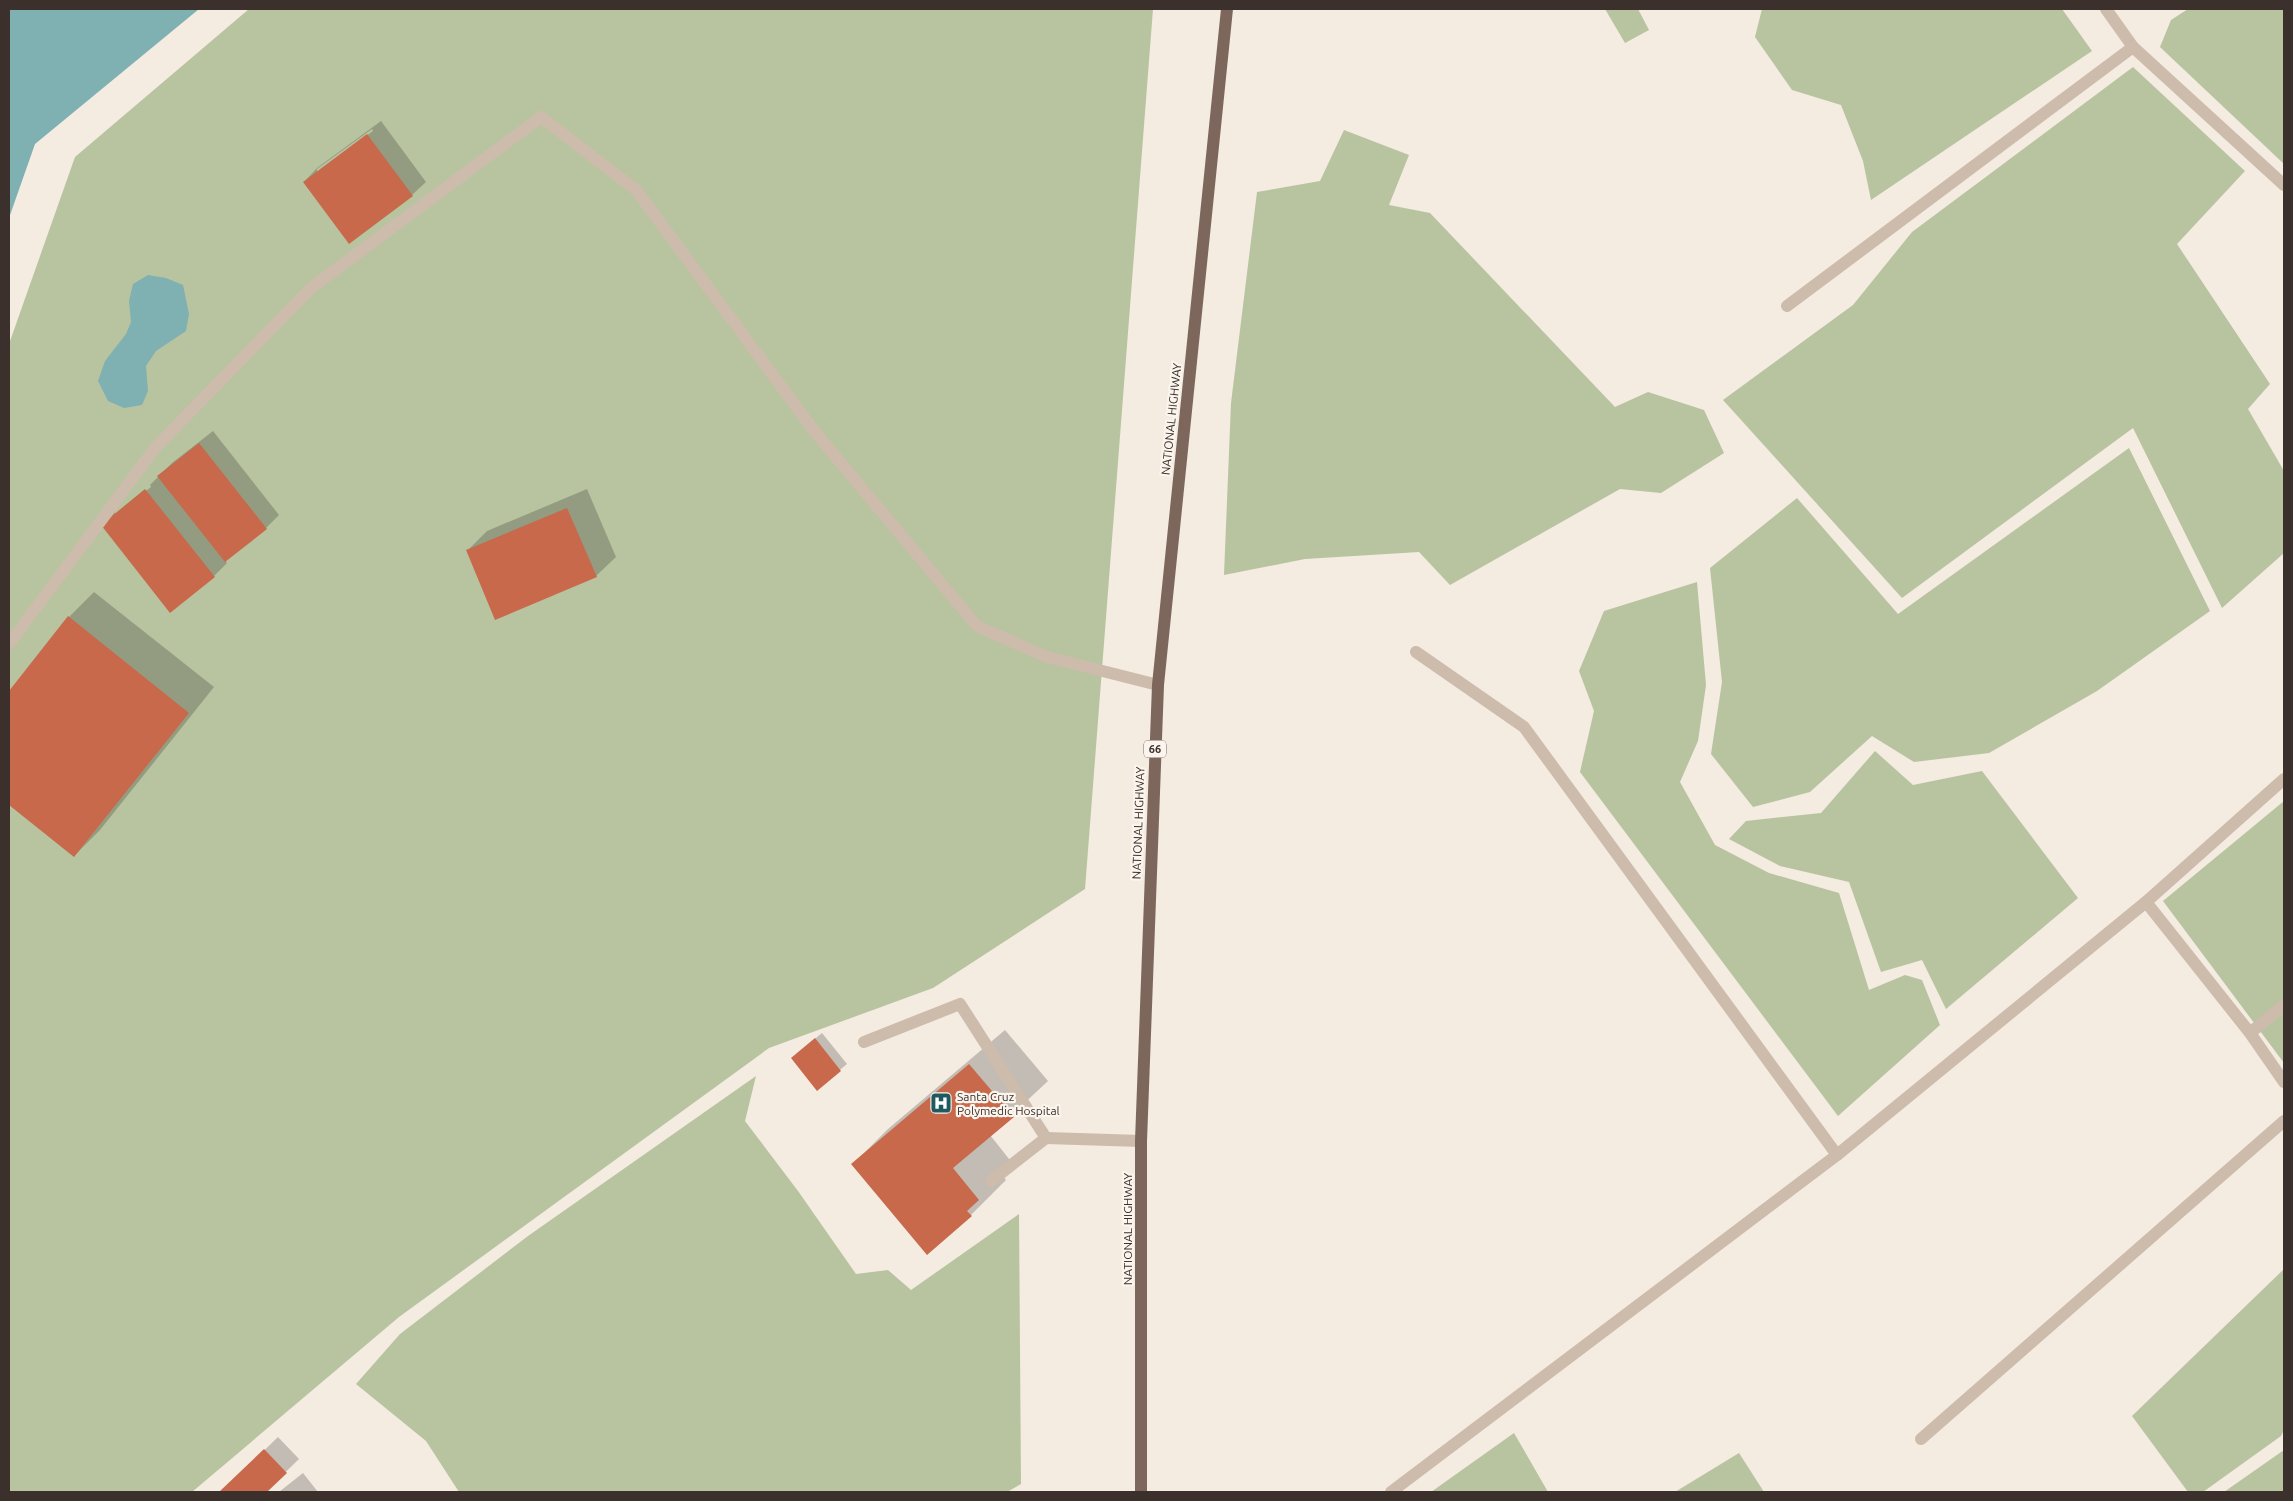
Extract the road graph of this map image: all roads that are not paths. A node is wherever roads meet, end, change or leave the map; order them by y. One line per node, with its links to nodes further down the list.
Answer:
1 (1227, 9): 8 (main road, NATIONAL HIGHWAY / 66)
2 (2106, 9): 3 (street)
3 (2133, 47): 4 (street); 5 (street)
4 (2284, 184)
5 (1788, 306)
6 (9, 644): 8 (street)
7 (1416, 652): 18 (street)
8 (1158, 685): 17 (main road, NATIONAL HIGHWAY / 66)
9 (2284, 779): 10 (street)
10 (2146, 902): 12 (street); 18 (street)
11 (2284, 1005): 12 (street)
12 (2250, 1033): 14 (street)
13 (864, 1042): 16 (street)
14 (2284, 1082)
15 (2284, 1121): 20 (street)
16 (1046, 1138): 17 (street); 19 (street)
17 (1141, 1141): 21 (main road, NATIONAL HIGHWAY / 66)
18 (1837, 1155): 22 (street)
19 (992, 1181)
20 (1921, 1439)
21 (1141, 1492)
22 (1391, 1492)

